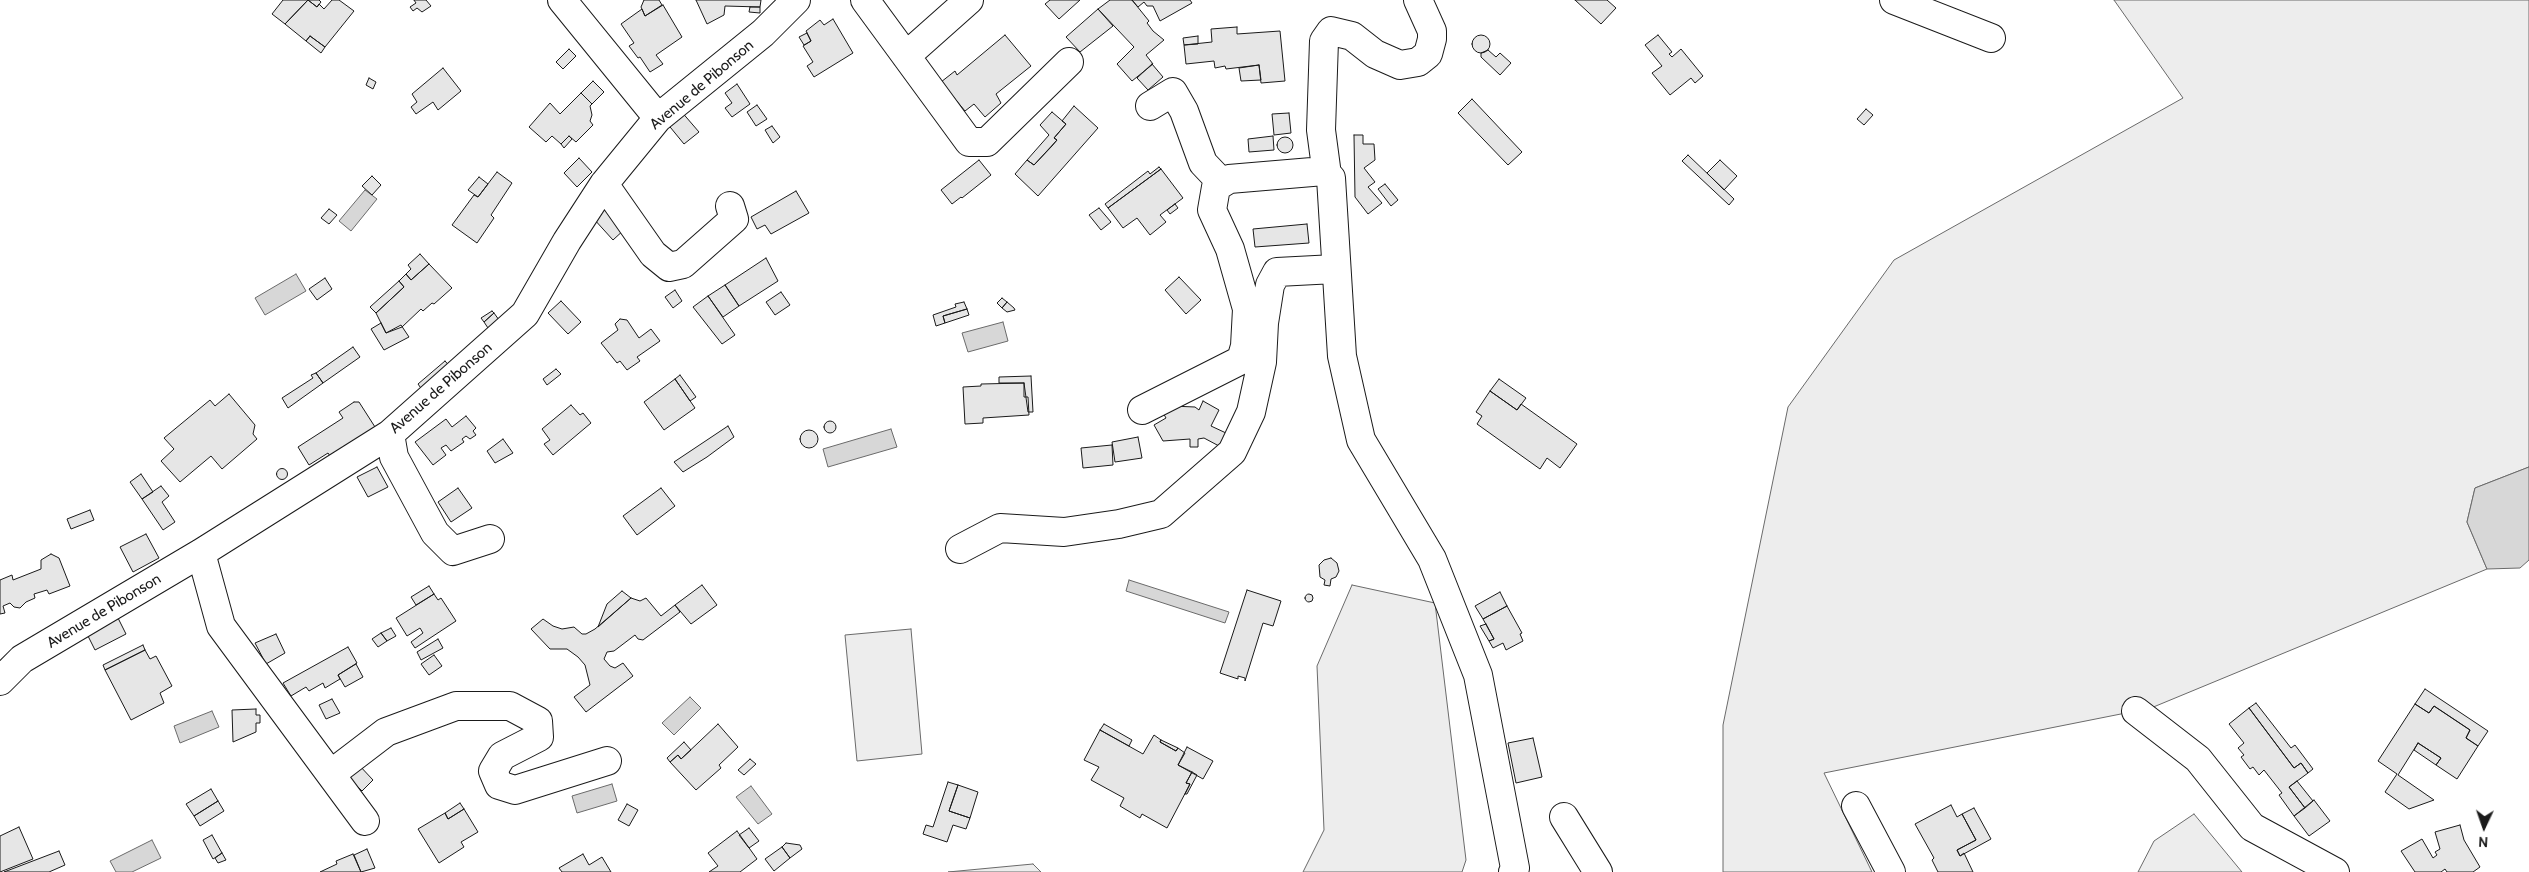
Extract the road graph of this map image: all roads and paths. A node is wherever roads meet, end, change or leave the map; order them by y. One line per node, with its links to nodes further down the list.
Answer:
1 (562, 0): 11 (street)
2 (796, 0): 11 (street, Avenue de Pibonson)
3 (866, 0): 8 (street)
4 (969, 0): 8 (street)
5 (1418, 0): 12 (street)
6 (1894, 0): 7 (street)
7 (1991, 38)
8 (906, 56): 9 (street)
9 (1070, 62)
10 (1150, 106): 13 (street)
11 (658, 118): 14 (street, Avenue de Pibonson)
12 (1327, 175): 13 (street); 16 (street)
13 (1222, 183): 17 (street)
14 (604, 184): 15 (street); 18 (street, Avenue de Pibonson)
15 (730, 206)
16 (1335, 269): 20 (street); 29 (street)
17 (1142, 410)
18 (390, 434): 19 (street); 21 (street, Avenue de Pibonson)
19 (490, 540)
20 (960, 549)
21 (201, 553): 22 (street, Avenue de Pibonson); 25 (street)
22 (0, 681)
23 (2136, 711): 32 (street)
24 (607, 761): 25 (street)
25 (331, 774): 28 (street)
26 (1856, 806): 31 (street)
27 (1564, 817): 30 (street)
28 (366, 821)
29 (1513, 872)
30 (1598, 872)
31 (1891, 872)
32 (2335, 872)

